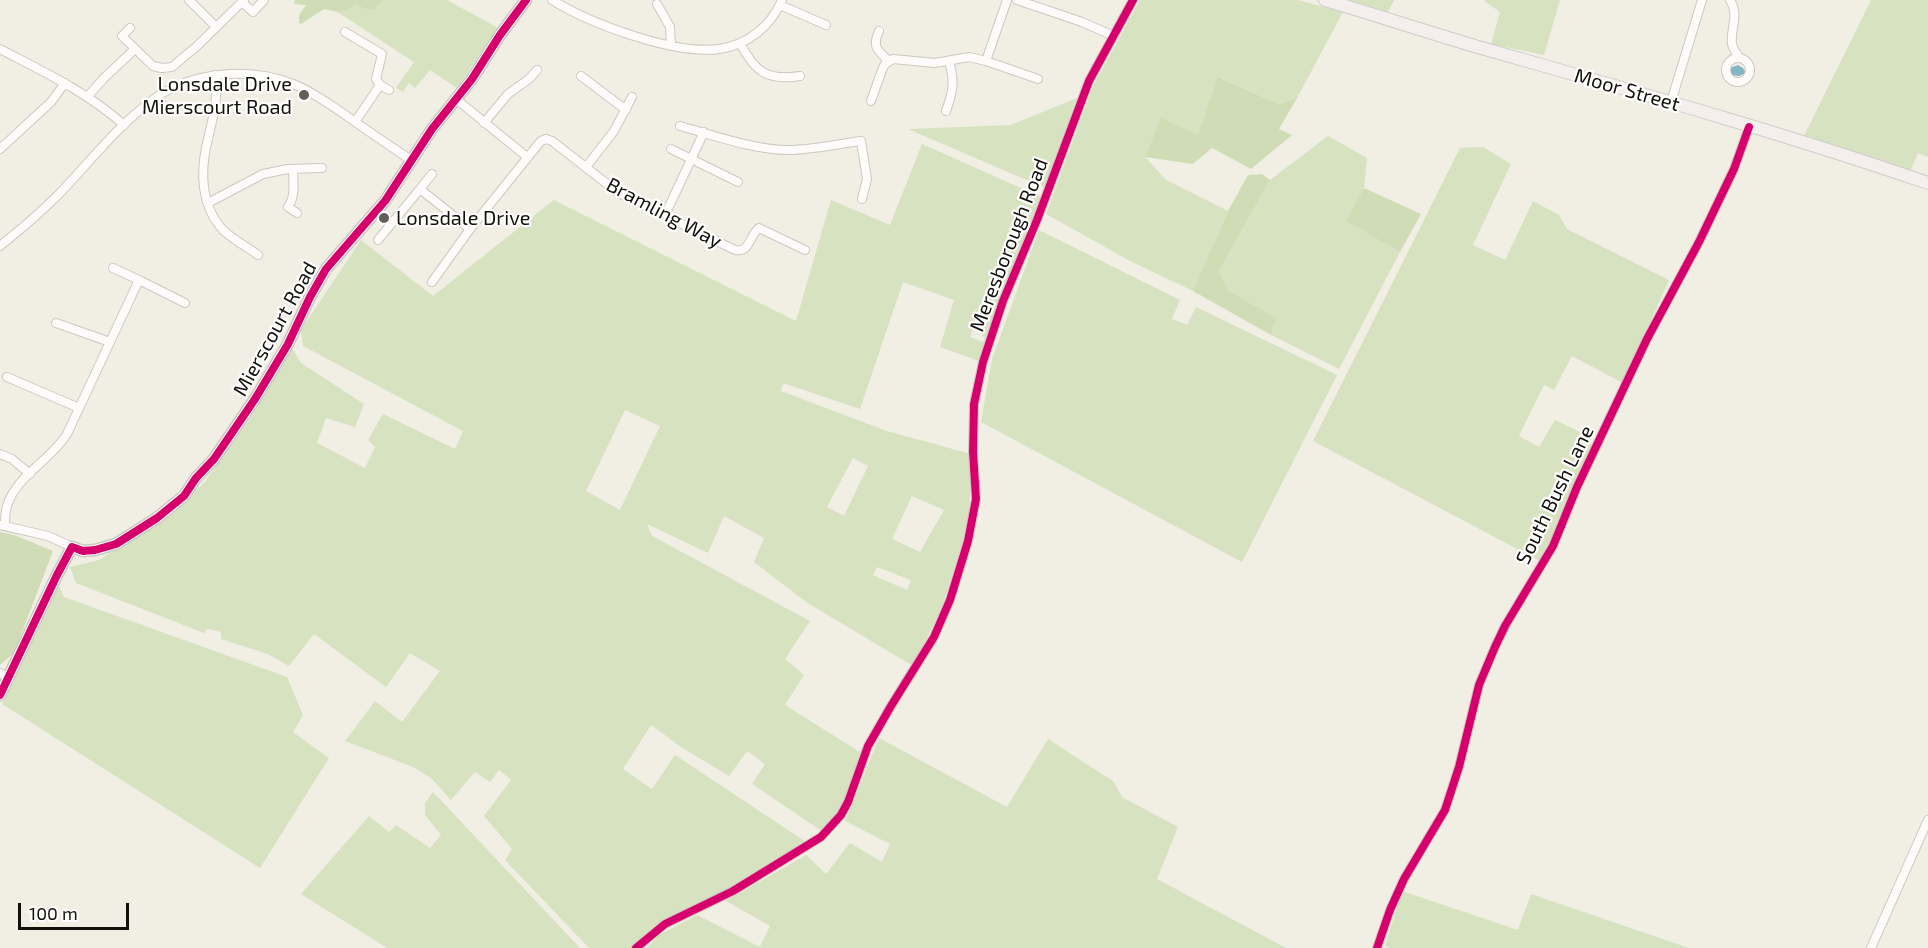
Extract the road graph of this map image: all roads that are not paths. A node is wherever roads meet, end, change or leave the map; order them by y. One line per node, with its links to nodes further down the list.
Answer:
1 (189, 0): 16 (street)
2 (264, 0): 11 (street)
3 (526, 0): 39 (street, Mierscourt Road)
4 (552, 0): 22 (street)
5 (1007, 0): 28 (street)
6 (1017, 0): 14 (street)
7 (1132, 0): 20 (street, Meresborough Road)
8 (1325, 0): 41 (main road, Moor Street)
9 (1702, 0): 41 (street)
10 (1730, 0): 25 (street)
11 (243, 1): 16 (street)
12 (781, 3): 15 (street); 21 (street)
13 (657, 4): 22 (street)
14 (1040, 4): 20 (street)
15 (826, 26)
16 (216, 27): 23 (street)
17 (130, 28): 23 (street)
18 (879, 31): 26 (street)
19 (345, 32): 35 (street)
20 (1114, 36): 86 (street, Meresborough Road)
21 (740, 43): 22 (street); 32 (street)
22 (671, 45)
23 (135, 49): 37 (street)
24 (0, 50): 34 (street)
25 (1738, 57)
26 (889, 61): 27 (street); 40 (street)
27 (949, 61): 28 (street); 43 (street)
28 (986, 61): 33 (street)
29 (537, 70): 45 (street)
30 (215, 75): 44 (street); 46 (street); 63 (street)
31 (581, 76): 42 (street)
32 (800, 76)
33 (1038, 79)
34 (65, 84): 37 (street); 50 (street)
35 (380, 85): 36 (street); 44 (street)
36 (389, 90)
37 (88, 96): 46 (street)
38 (632, 98): 42 (street)
39 (456, 99): 45 (street); 54 (street, Mierscourt Road)
40 (871, 101)
41 (1671, 102): 48 (main road, Moor Street)
42 (626, 110): 55 (street)
43 (946, 111)
44 (354, 122): 54 (street)
45 (484, 123): 52 (street)
46 (124, 125): 68 (street)
47 (680, 126): 49 (street)
48 (1749, 127): 60 (main road, Moor Street); 87 (street, South Bush Lane)
49 (704, 132): 53 (street); 62 (street)
50 (1, 145)
51 (671, 148): 53 (street)
52 (527, 158): 55 (street, Bramling Way); 66 (street, Bramling Way)
53 (692, 159): 59 (street); 65 (street)
54 (411, 160): 82 (street, Mierscourt Road)
55 (586, 167): 65 (street, Bramling Way)
56 (322, 168): 57 (street)
57 (293, 169): 63 (street); 64 (street)
58 (432, 174): 61 (street)
59 (738, 182)
60 (1928, 183)
61 (420, 189): 66 (street); 67 (street)
62 (862, 199)
63 (208, 203): 70 (street)
64 (297, 213)
65 (665, 215): 69 (street, Bramling Way)
66 (470, 229): 73 (street, Bramling Way)
67 (378, 240)
68 (0, 246)
69 (805, 250)
70 (258, 255)
71 (112, 268): 72 (street)
72 (139, 280): 74 (street); 76 (street)
73 (432, 282)
74 (185, 303)
75 (56, 323): 76 (street)
76 (110, 342): 78 (street)
77 (7, 377): 78 (street)
78 (79, 408): 80 (street)
79 (0, 454): 80 (street)
80 (30, 474): 81 (street)
81 (2, 525): 82 (street)
82 (72, 547): 83 (street)
83 (4, 676): 84 (street)
84 (0, 695)
85 (1928, 820): 88 (street)
86 (636, 948)
87 (1377, 948)
88 (1871, 948)

